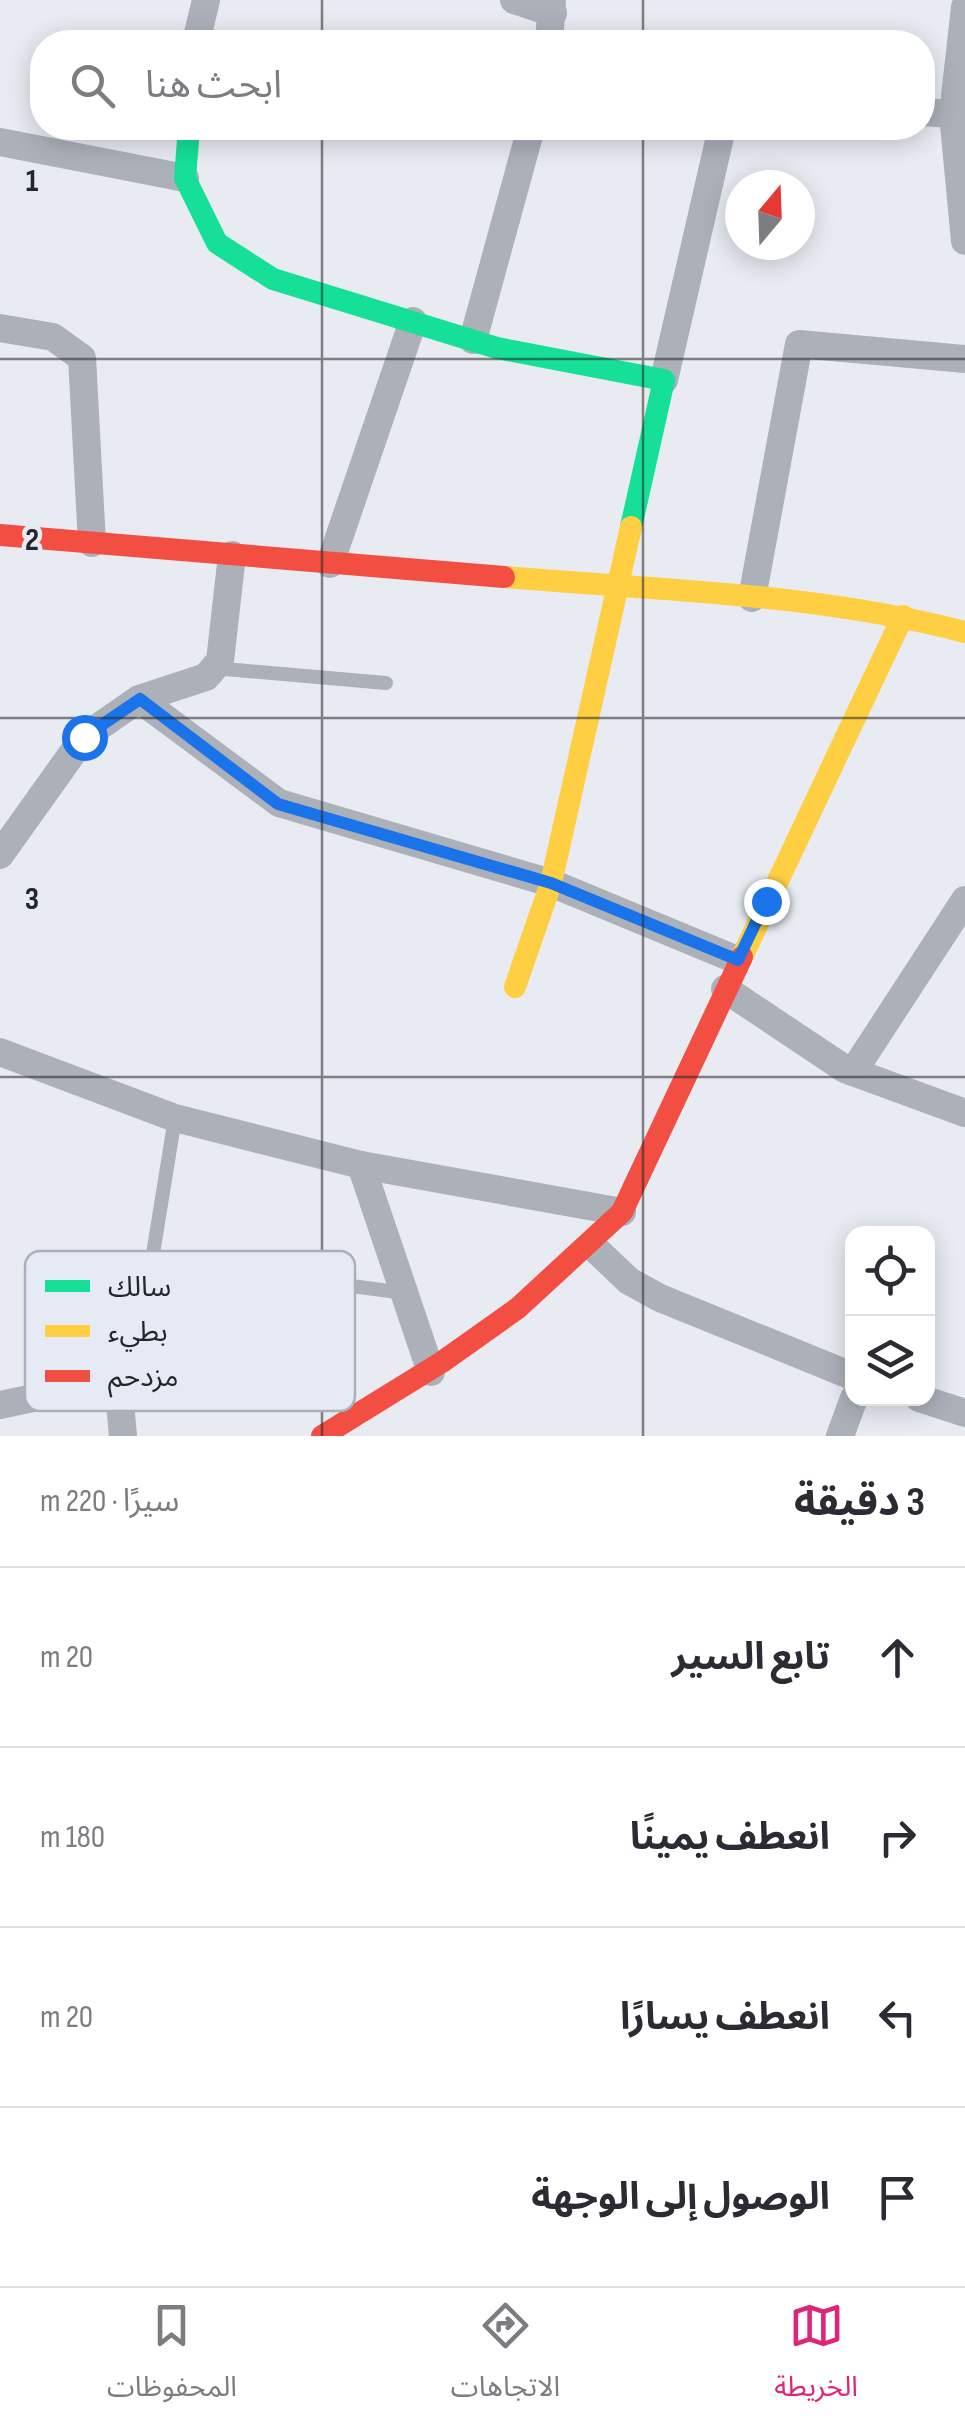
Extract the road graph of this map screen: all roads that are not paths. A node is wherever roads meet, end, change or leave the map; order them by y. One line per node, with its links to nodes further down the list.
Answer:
1 (206, 0): 5 (street)
2 (514, 0): 3 (street)
3 (553, 6)
4 (965, 8): 7 (street)
5 (199, 30)
6 (935, 113): 7 (street)
7 (953, 114): 13 (street)
8 (188, 140): 12 (street)
9 (528, 140): 16 (street)
10 (719, 140): 18 (street)
11 (0, 142): 12 (street)
12 (185, 178): 14 (street)
13 (965, 241)
14 (412, 322): 16 (street); 22 (street)
15 (0, 328): 20 (street)
16 (473, 340): 18 (street)
17 (965, 359): 24 (street)
18 (664, 380): 23 (street)
19 (0, 535): 20 (street)
20 (92, 543): 21 (street)
21 (232, 556): 22 (street); 27 (street)
22 (330, 564): 23 (street)
23 (616, 588): 24 (street); 31 (street)
24 (752, 598): 25 (street)
25 (903, 616): 26 (street); 33 (street)
26 (965, 632)
27 (213, 668): 28 (lane); 29 (street)
28 (386, 683)
29 (140, 699): 30 (street); 31 (street)
30 (0, 855)
31 (551, 883): 33 (street); 34 (street)
32 (965, 900): 37 (street)
33 (738, 960): 35 (street)
34 (515, 987)
35 (725, 989): 37 (street); 41 (street)
36 (0, 1052): 39 (street)
37 (853, 1072): 38 (street)
38 (965, 1113)
39 (176, 1118): 40 (street); 43 (lane)
40 (361, 1165): 41 (street); 45 (street)
41 (622, 1212): 42 (street)
42 (592, 1246): 46 (street); 47 (street)
43 (154, 1251)
44 (355, 1286): 45 (lane)
45 (405, 1293): 46 (street)
46 (431, 1372): 54 (street)
47 (845, 1373)
48 (25, 1400): 50 (street)
49 (935, 1403): 53 (street)
50 (0, 1405)
51 (851, 1406): 56 (street)
52 (120, 1411): 55 (street)
53 (965, 1413)
54 (331, 1433)
55 (122, 1436)
56 (840, 1436)

